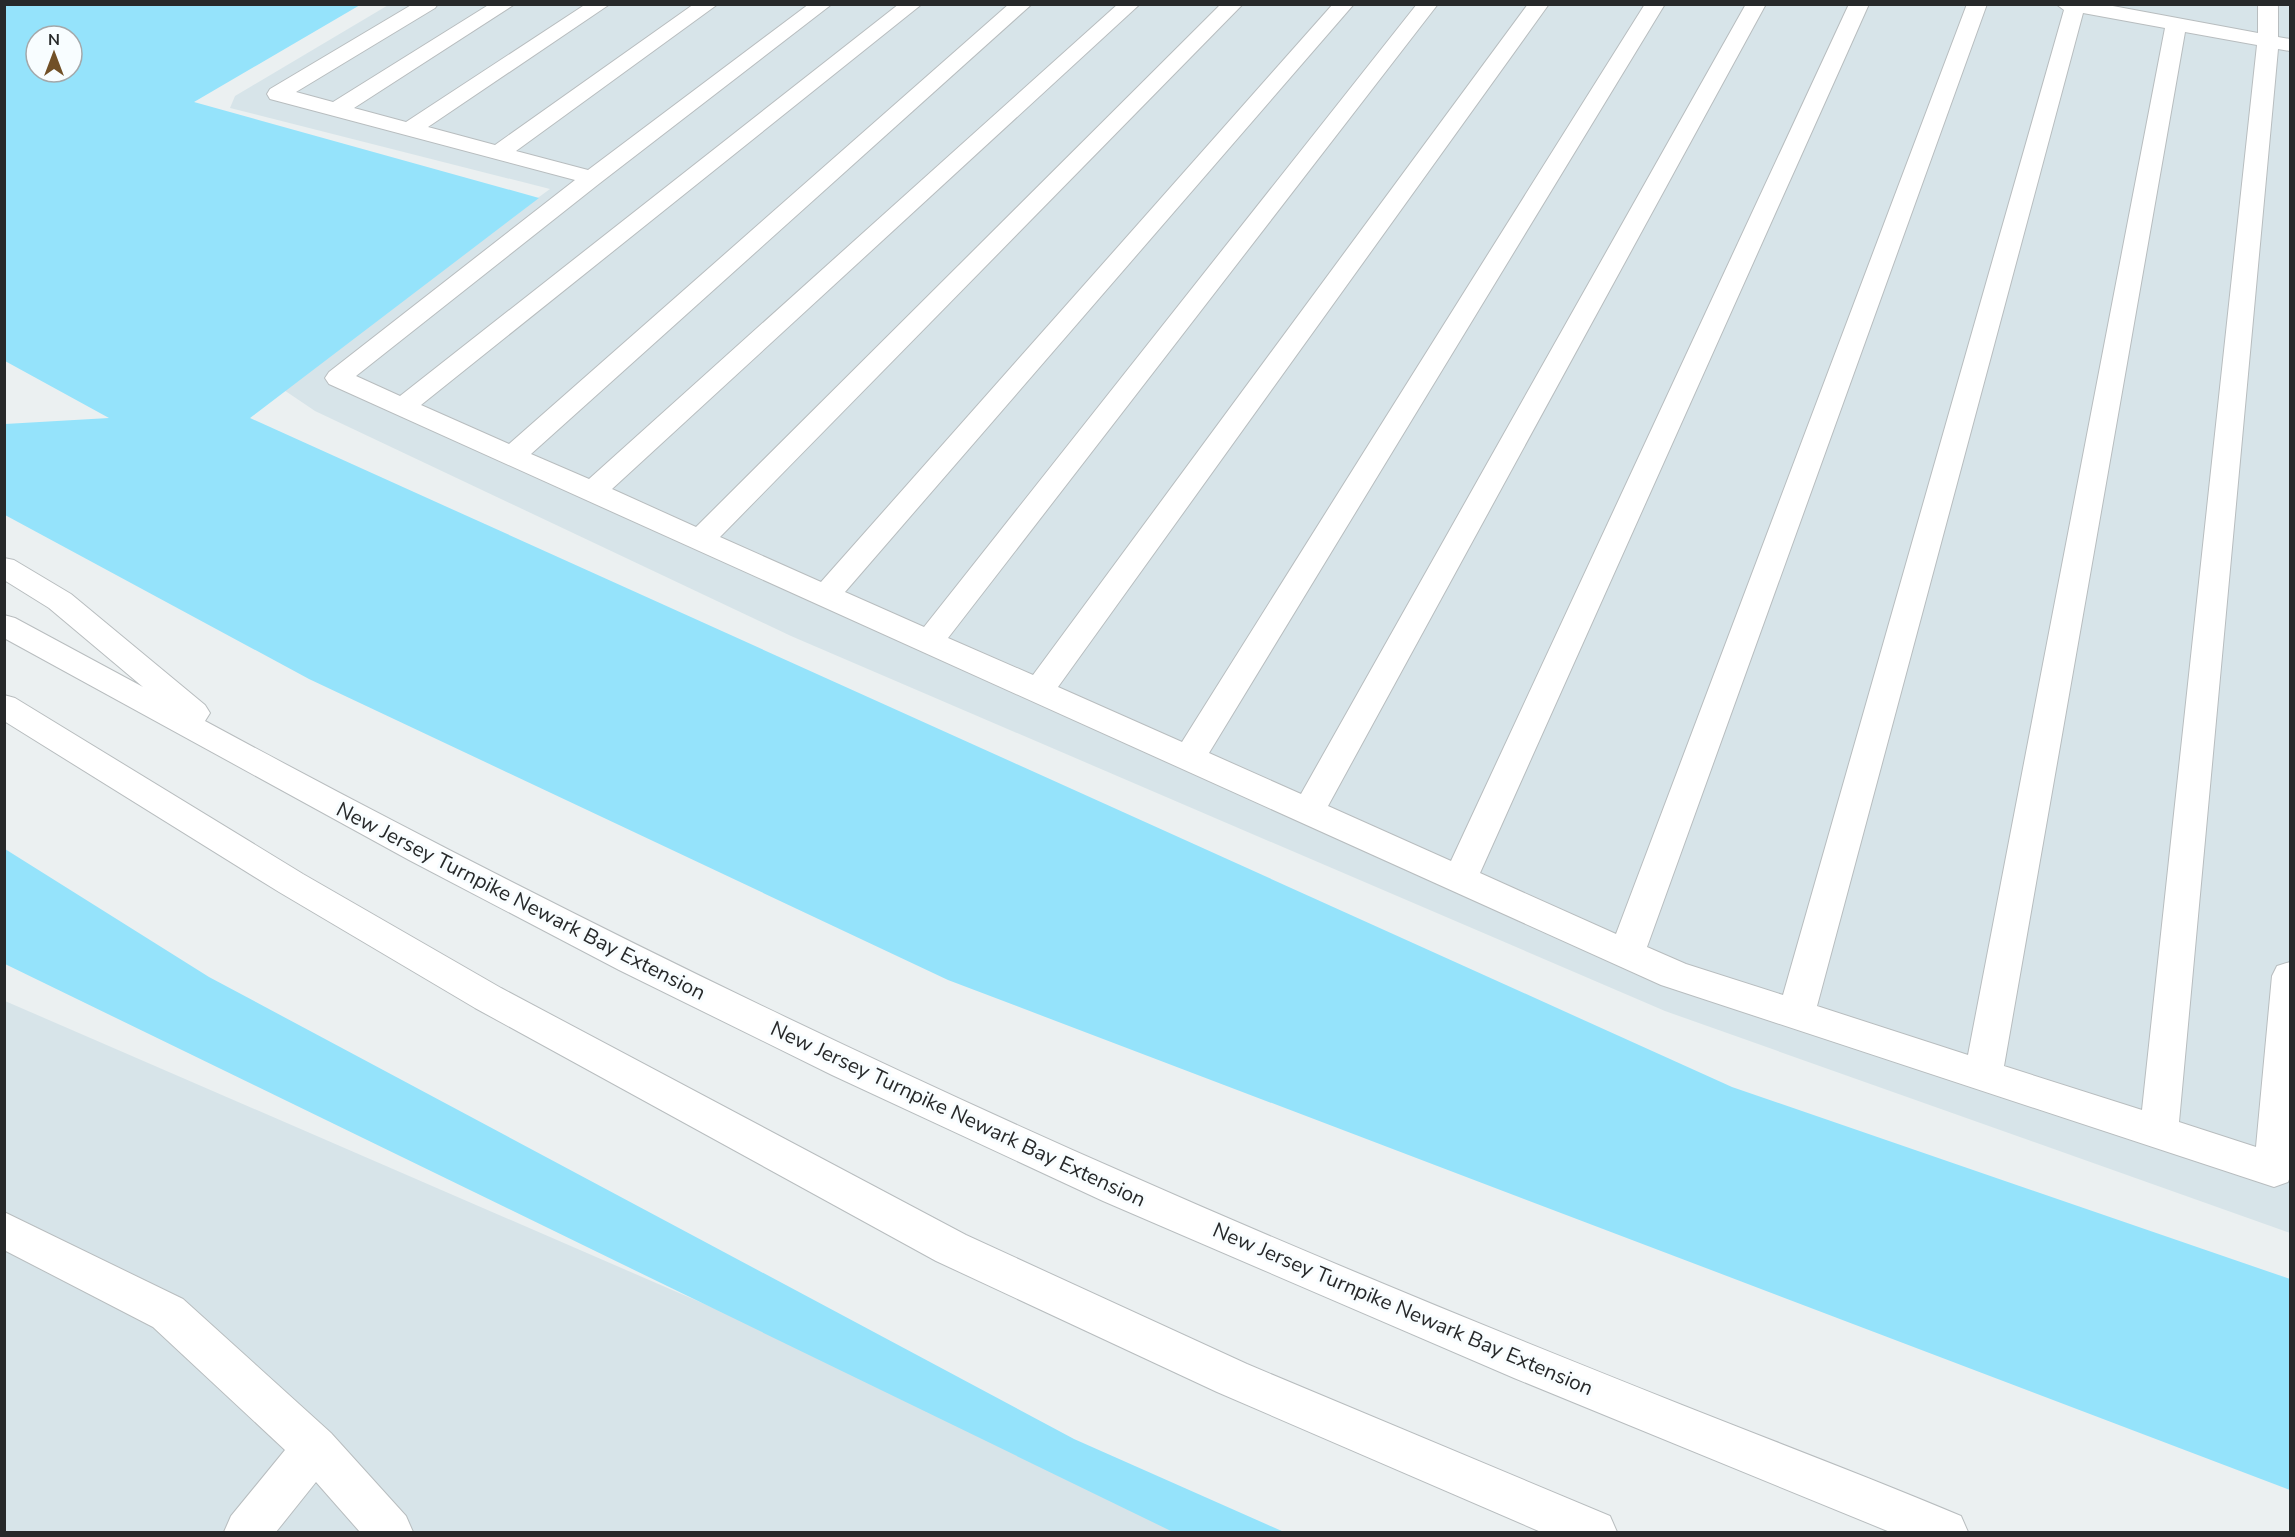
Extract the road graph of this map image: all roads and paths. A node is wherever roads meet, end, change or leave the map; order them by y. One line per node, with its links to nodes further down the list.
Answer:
1 (428, 4): 21 (main road)
2 (506, 4): 21 (main road)
3 (600, 4): 22 (main road)
4 (708, 4): 23 (main road)
5 (822, 4): 24 (main road)
6 (912, 4): 25 (main road)
7 (1022, 4): 26 (main road)
8 (1130, 4): 27 (main road)
9 (1233, 4): 28 (main road)
10 (1344, 4): 30 (main road)
11 (1428, 4): 32 (main road)
12 (1539, 4): 33 (main road)
13 (1655, 4): 35 (main road)
14 (1756, 4): 37 (main road)
15 (1860, 4): 38 (main road)
16 (1977, 4): 39 (main road)
17 (2268, 4): 20 (main road)
18 (2071, 5): 19 (main road); 41 (main road)
19 (2176, 24): 20 (main road); 42 (main road)
20 (2279, 43): 43 (main road)
21 (335, 110): 22 (main road)
22 (410, 129): 23 (main road)
23 (498, 153): 24 (main road)
24 (592, 178): 25 (main road)
25 (402, 407): 26 (main road)
26 (512, 456): 27 (main road)
27 (592, 492): 28 (main road)
28 (700, 540): 30 (main road)
29 (4, 567): 36 (main road)
30 (825, 596): 32 (main road)
31 (4, 626): 36 (main road, New Jersey Turnpike Newark Bay Extension)
32 (929, 642): 33 (main road)
33 (1038, 691): 35 (main road)
34 (4, 706): 48 (main road)
35 (1189, 758): 37 (main road)
36 (253, 762): 49 (main road, New Jersey Turnpike Newark Bay Extension)
37 (1308, 811): 38 (main road)
38 (1460, 879): 39 (main road)
39 (1627, 953): 41 (main road)
40 (2290, 976): 43 (main road)
41 (1796, 1015): 42 (main road)
42 (1983, 1075): 43 (main road)
43 (2158, 1132)
44 (4, 1230): 45 (main road)
45 (315, 1448): 46 (main road); 47 (main road)
46 (247, 1533)
47 (390, 1533)
48 (1594, 1533)
49 (1945, 1533)

